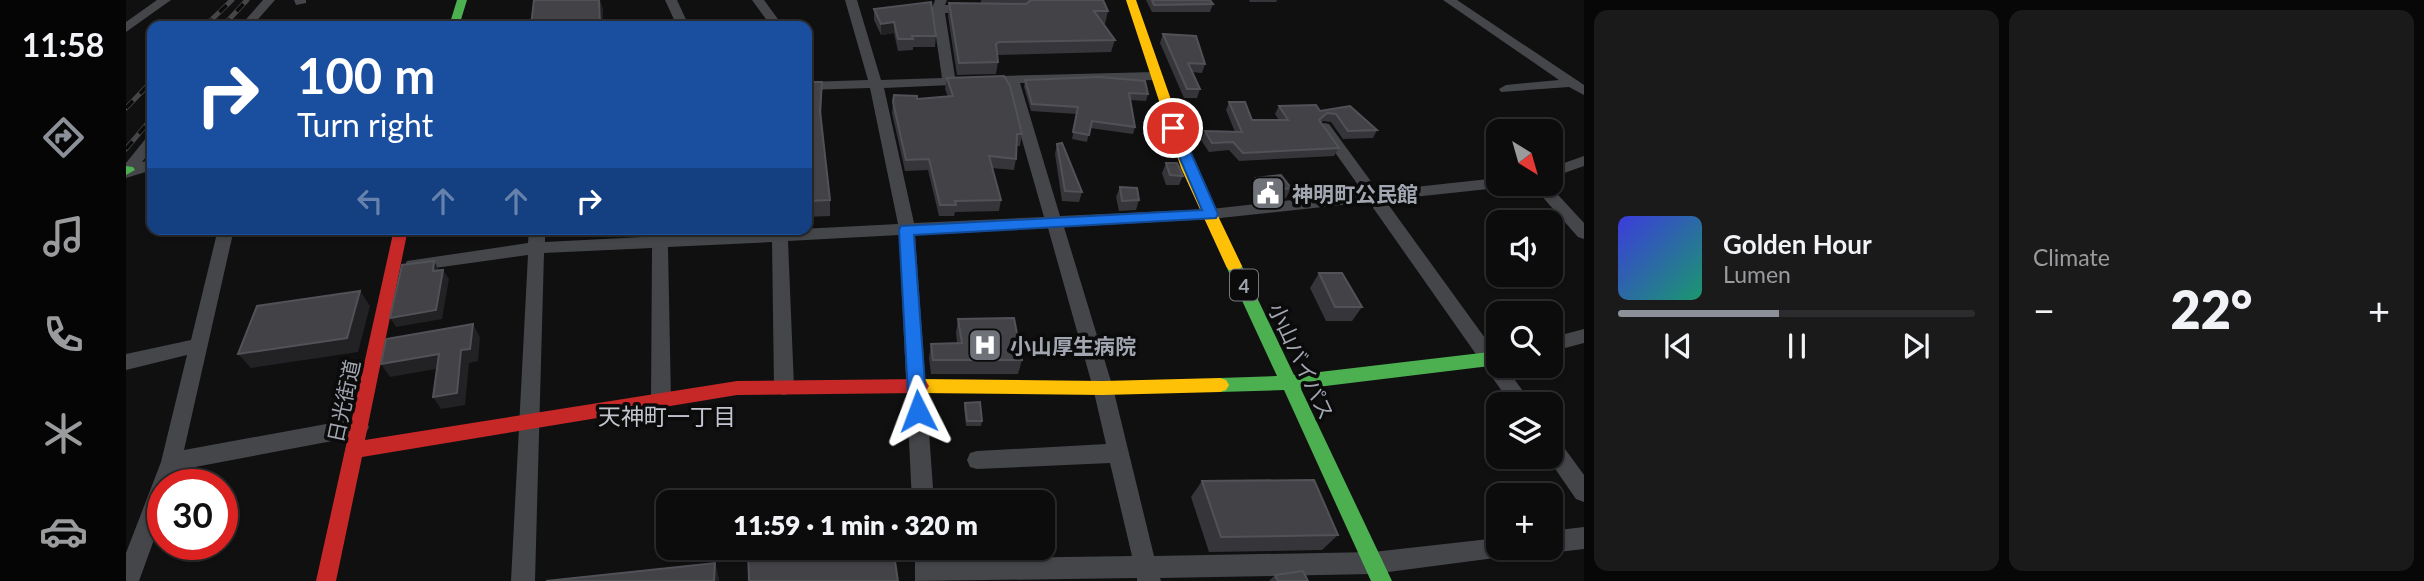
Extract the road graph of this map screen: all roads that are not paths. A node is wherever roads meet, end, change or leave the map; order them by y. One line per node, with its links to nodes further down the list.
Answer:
1 (165, 0): 15 (street)
2 (268, 0): 11 (street)
3 (463, 0): 12 (main road)
4 (671, 0): 13 (street)
5 (758, 0): 14 (street)
6 (851, 0): 20 (street)
7 (1131, 0): 16 (main road, 小山バイパス / 4)
8 (1449, 0): 19 (street)
9 (939, 4): 10 (street); 18 (street)
10 (988, 9)
11 (250, 21)
12 (456, 21)
13 (681, 21)
14 (771, 21)
15 (126, 28)
16 (1155, 76): 17 (street); 33 (main road, 小山バイパス / 4)
17 (1012, 80): 18 (street); 34 (street)
18 (949, 81): 20 (street)
19 (1577, 82): 22 (street); 23 (street)
20 (876, 84): 21 (street); 35 (street)
21 (812, 86)
22 (1506, 89)
23 (1584, 91)
24 (1324, 127): 32 (street)
25 (147, 147): 29 (street)
26 (1584, 161): 28 (street)
27 (147, 167): 29 (street)
28 (1563, 168)
29 (127, 173)
30 (1486, 184): 32 (street)
31 (1550, 196): 36 (street)
32 (1376, 198): 33 (street); 48 (street)
33 (1211, 214): 34 (street); 51 (main road, 小山バイパス / 4)
34 (1053, 223): 35 (street); 54 (street)
35 (906, 230): 37 (street); 52 (street)
36 (1584, 233)
37 (812, 234)
38 (225, 235): 47 (street)
39 (400, 235): 44 (main road, 日光街道)
40 (801, 235): 41 (street)
41 (780, 236): 43 (street); 53 (street)
42 (536, 238): 43 (street); 44 (street); 56 (street)
43 (660, 242): 55 (street)
44 (392, 268): 57 (main road, 日光街道)
45 (1584, 336): 46 (street)
46 (1563, 342)
47 (199, 345): 50 (street); 61 (street)
48 (1486, 348)
49 (1486, 360): 51 (main road)
50 (126, 362)
51 (1289, 383): 54 (main road); 71 (main road, 小山バイパス / 4)
52 (916, 386): 53 (main road); 54 (main road); 64 (street)
53 (784, 387): 55 (main road)
54 (1103, 387): 59 (street)
55 (661, 401): 56 (main road)
56 (531, 422): 58 (main road); 75 (street)
57 (359, 428): 58 (main road, 日光街道); 61 (street)
58 (354, 450): 74 (main road, 日光街道)
59 (1118, 453): 60 (street); 72 (street)
60 (977, 460)
61 (172, 462): 63 (street)
62 (1563, 462): 65 (street)
63 (169, 469)
64 (922, 490)
65 (1584, 492)
66 (147, 528): 73 (street)
67 (1584, 538): 68 (street)
68 (1563, 540)
69 (1486, 551): 71 (street)
70 (927, 567): 72 (street)
71 (1377, 572): 72 (street)
72 (1147, 574)
73 (127, 581)
74 (326, 581)
75 (523, 581)

